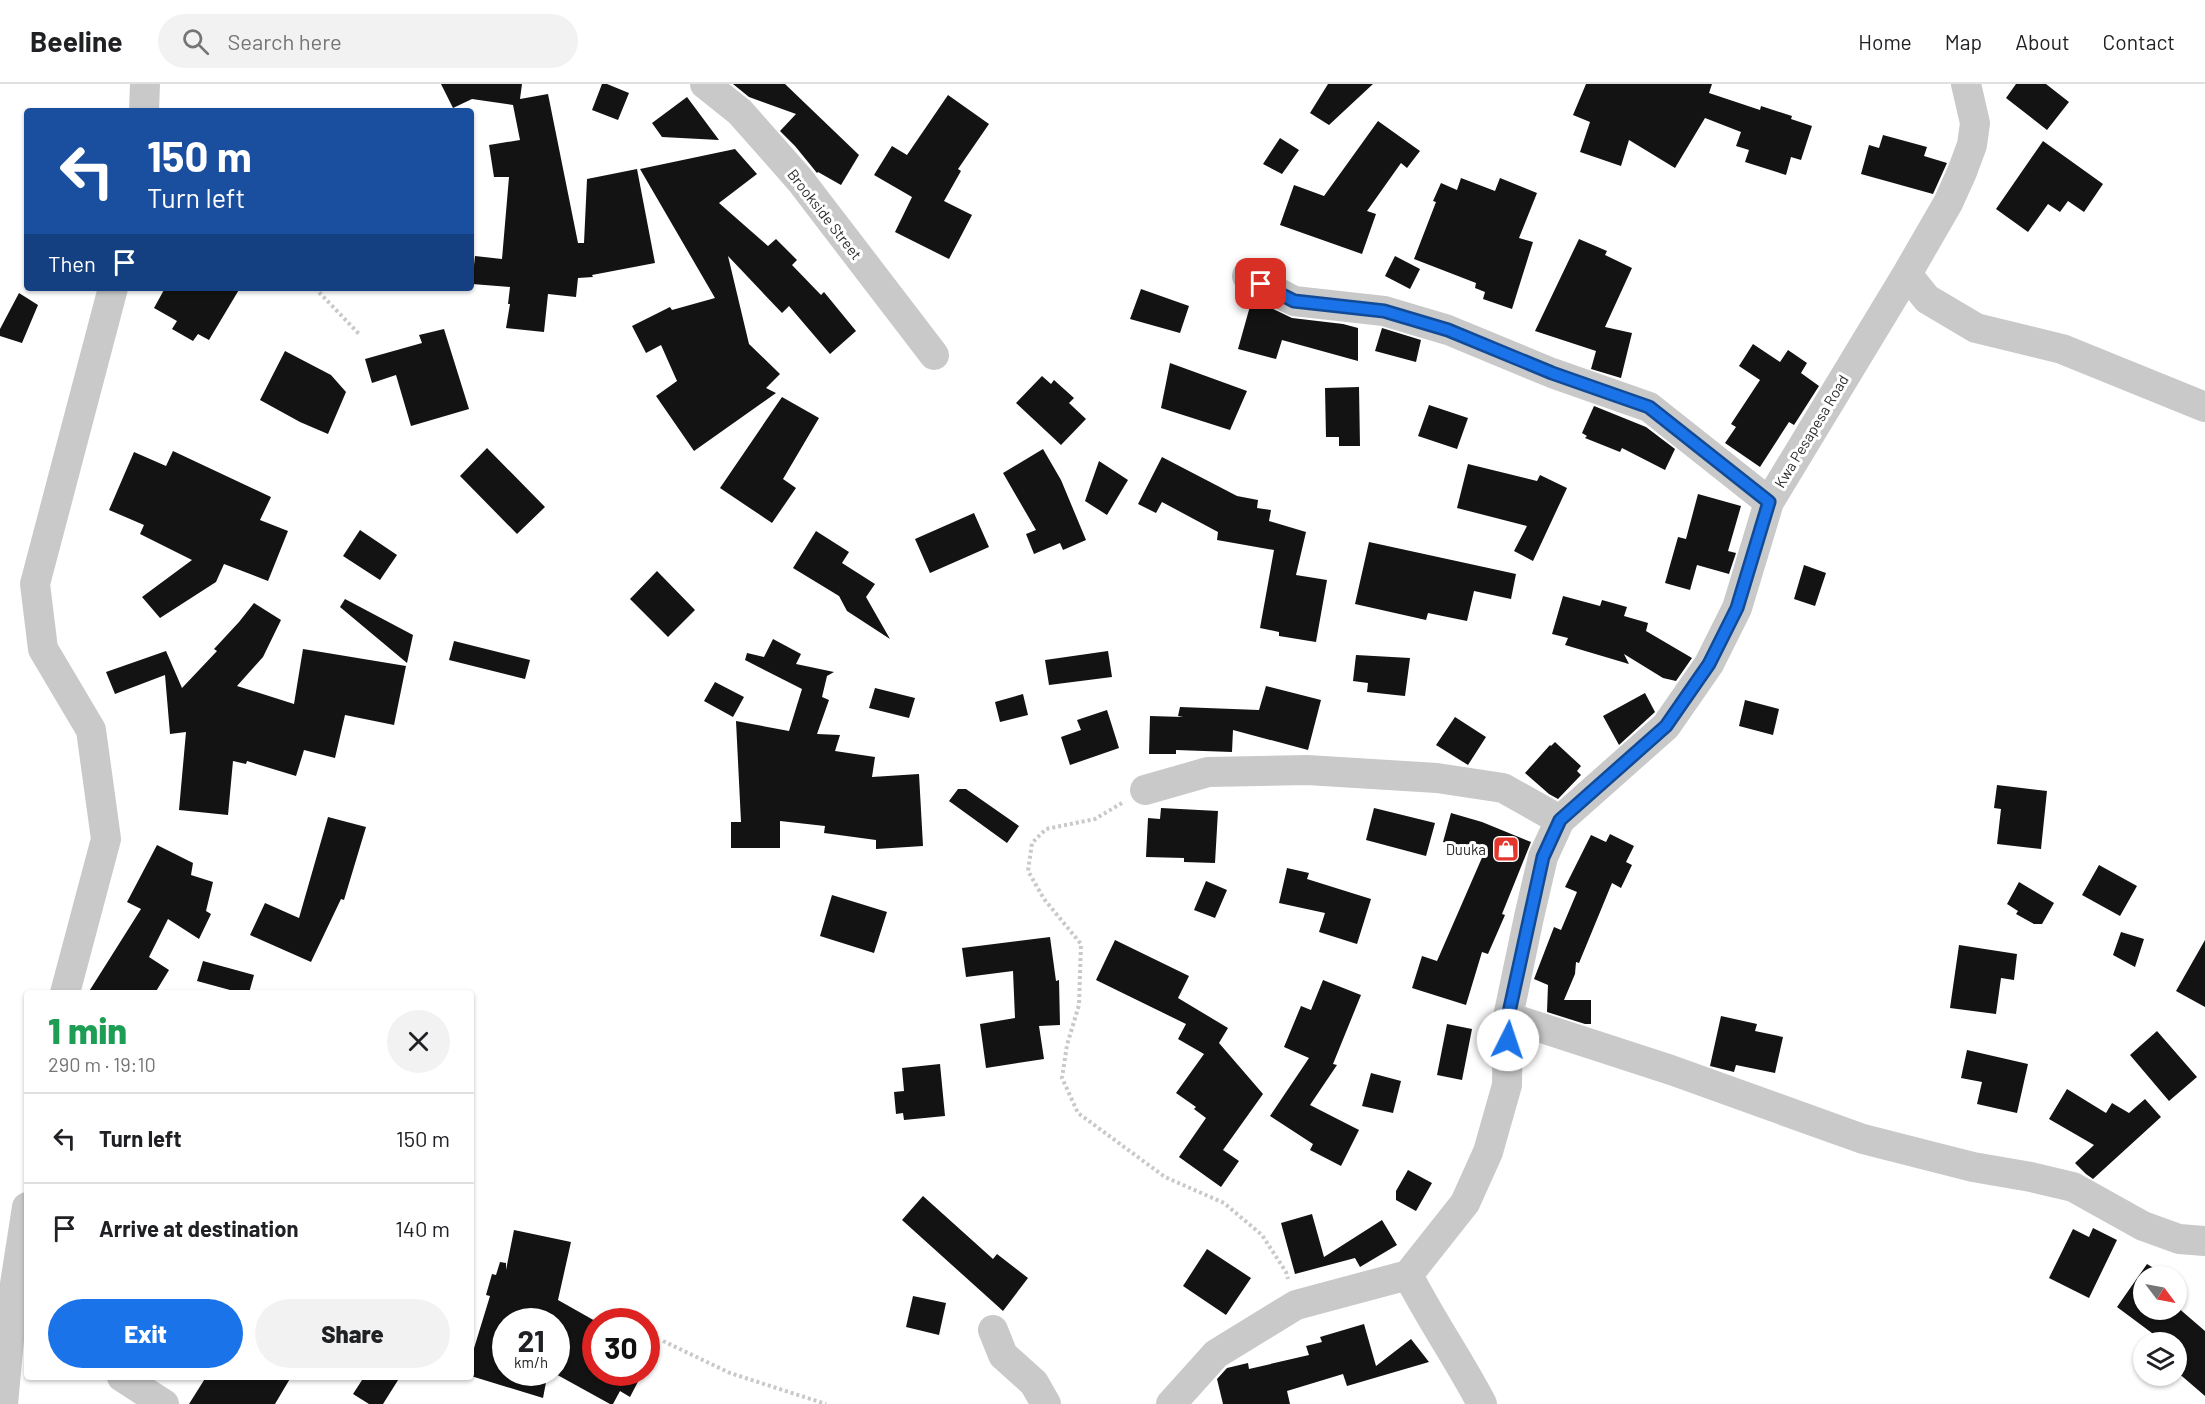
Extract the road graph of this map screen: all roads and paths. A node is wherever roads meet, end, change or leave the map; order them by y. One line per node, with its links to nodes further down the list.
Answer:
1 (145, 84): 4 (street)
2 (705, 84): 10 (street, Brookside Street)
3 (1966, 84): 5 (street, Kwa Pesapesa Road)
4 (144, 108)
5 (1907, 274): 11 (street); 12 (street, Kwa Pesapesa Road)
6 (1247, 276): 12 (street)
7 (112, 291): 15 (street)
8 (318, 291): 9 (path)
9 (360, 334)
10 (934, 355)
11 (2205, 407)
12 (1769, 502): 14 (street, Kwa Pesapesa Road)
13 (1145, 789): 14 (street); 21 (path)
14 (1560, 820): 16 (street, Kwa Pesapesa Road)
15 (66, 990)
16 (1508, 1017): 17 (street); 19 (street, Kwa Pesapesa Road)
17 (2205, 1241)
18 (24, 1248): 20 (street)
19 (1408, 1275): 21 (street); 30 (street)
20 (20, 1302): 25 (street)
21 (1296, 1305): 29 (street)
22 (993, 1330): 28 (street)
23 (663, 1341): 27 (path)
24 (127, 1380): 26 (street)
25 (3, 1404)
26 (164, 1404)
27 (826, 1404)
28 (1046, 1404)
29 (1171, 1404)
30 (1482, 1404)

